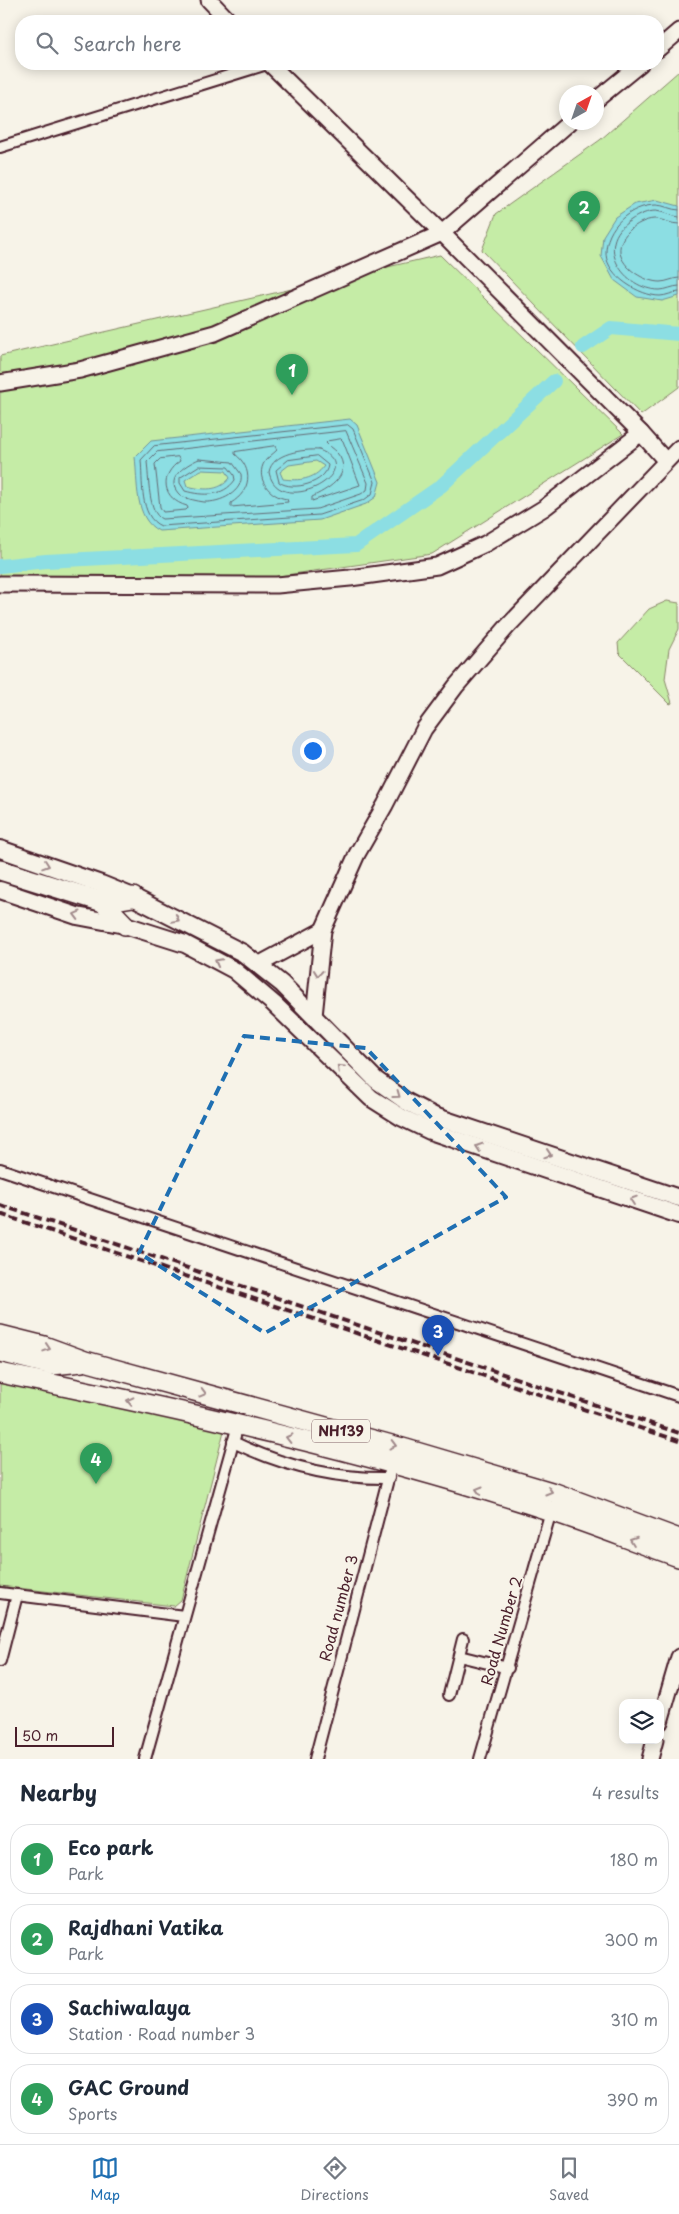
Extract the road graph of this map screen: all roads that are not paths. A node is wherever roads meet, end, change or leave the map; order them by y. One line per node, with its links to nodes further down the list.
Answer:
1 (209, 0): 2 (street)
2 (223, 15)
3 (679, 31): 4 (street)
4 (664, 44)
5 (250, 70): 10 (street)
6 (275, 70): 11 (street)
7 (633, 70): 8 (street)
8 (604, 93)
9 (561, 130): 11 (street)
10 (0, 147)
11 (442, 233): 12 (street); 13 (street)
12 (0, 383)
13 (641, 433): 15 (street); 16 (street)
14 (679, 448): 15 (street)
15 (666, 460): 23 (street)
16 (0, 584)
17 (0, 849): 20 (main road, one-way to 20)
18 (0, 870): 21 (highway)
19 (0, 890): 22 (main road, one-way to 19)
20 (133, 897): 21 (highway); 24 (main road, one-way to 24)
21 (96, 900): 22 (highway)
22 (125, 925): 28 (main road, one-way to 22)
23 (323, 930): 24 (street); 25 (street, one-way to 25)
24 (258, 965): 25 (main road)
25 (314, 1016): 27 (main road, one-way to 27)
26 (0, 1168): 35 (street)
27 (679, 1198)
28 (679, 1216)
29 (0, 1335): 31 (highway, NH139, one-way to 31)
30 (0, 1352): 32 (highway)
31 (85, 1361): 32 (highway); 39 (highway, NH139, one-way to 39)
32 (46, 1364): 34 (highway)
33 (0, 1373): 34 (highway, NH139)
34 (79, 1389): 36 (highway, NH139, one-way to 34)
35 (679, 1396)
36 (235, 1434): 37 (highway, NH139, one-way to 36); 37 (street); 43 (street)
37 (390, 1471): 38 (highway, NH139, one-way to 37); 53 (street, Road number 3)
38 (551, 1511): 40 (highway, NH139, one-way to 38); 48 (street, Road Number 2)
39 (679, 1539)
40 (679, 1558)
41 (0, 1593): 42 (street)
42 (17, 1595): 43 (street); 47 (street)
43 (184, 1616): 52 (street)
44 (463, 1639): 45 (street)
45 (459, 1656): 48 (street); 49 (street)
46 (679, 1657): 50 (street)
47 (0, 1660)
48 (508, 1668): 54 (street, Road Number 2)
49 (448, 1695)
50 (664, 1708)
51 (654, 1744): 55 (street)
52 (144, 1759)
53 (315, 1759)
54 (480, 1759)
55 (650, 1759)

